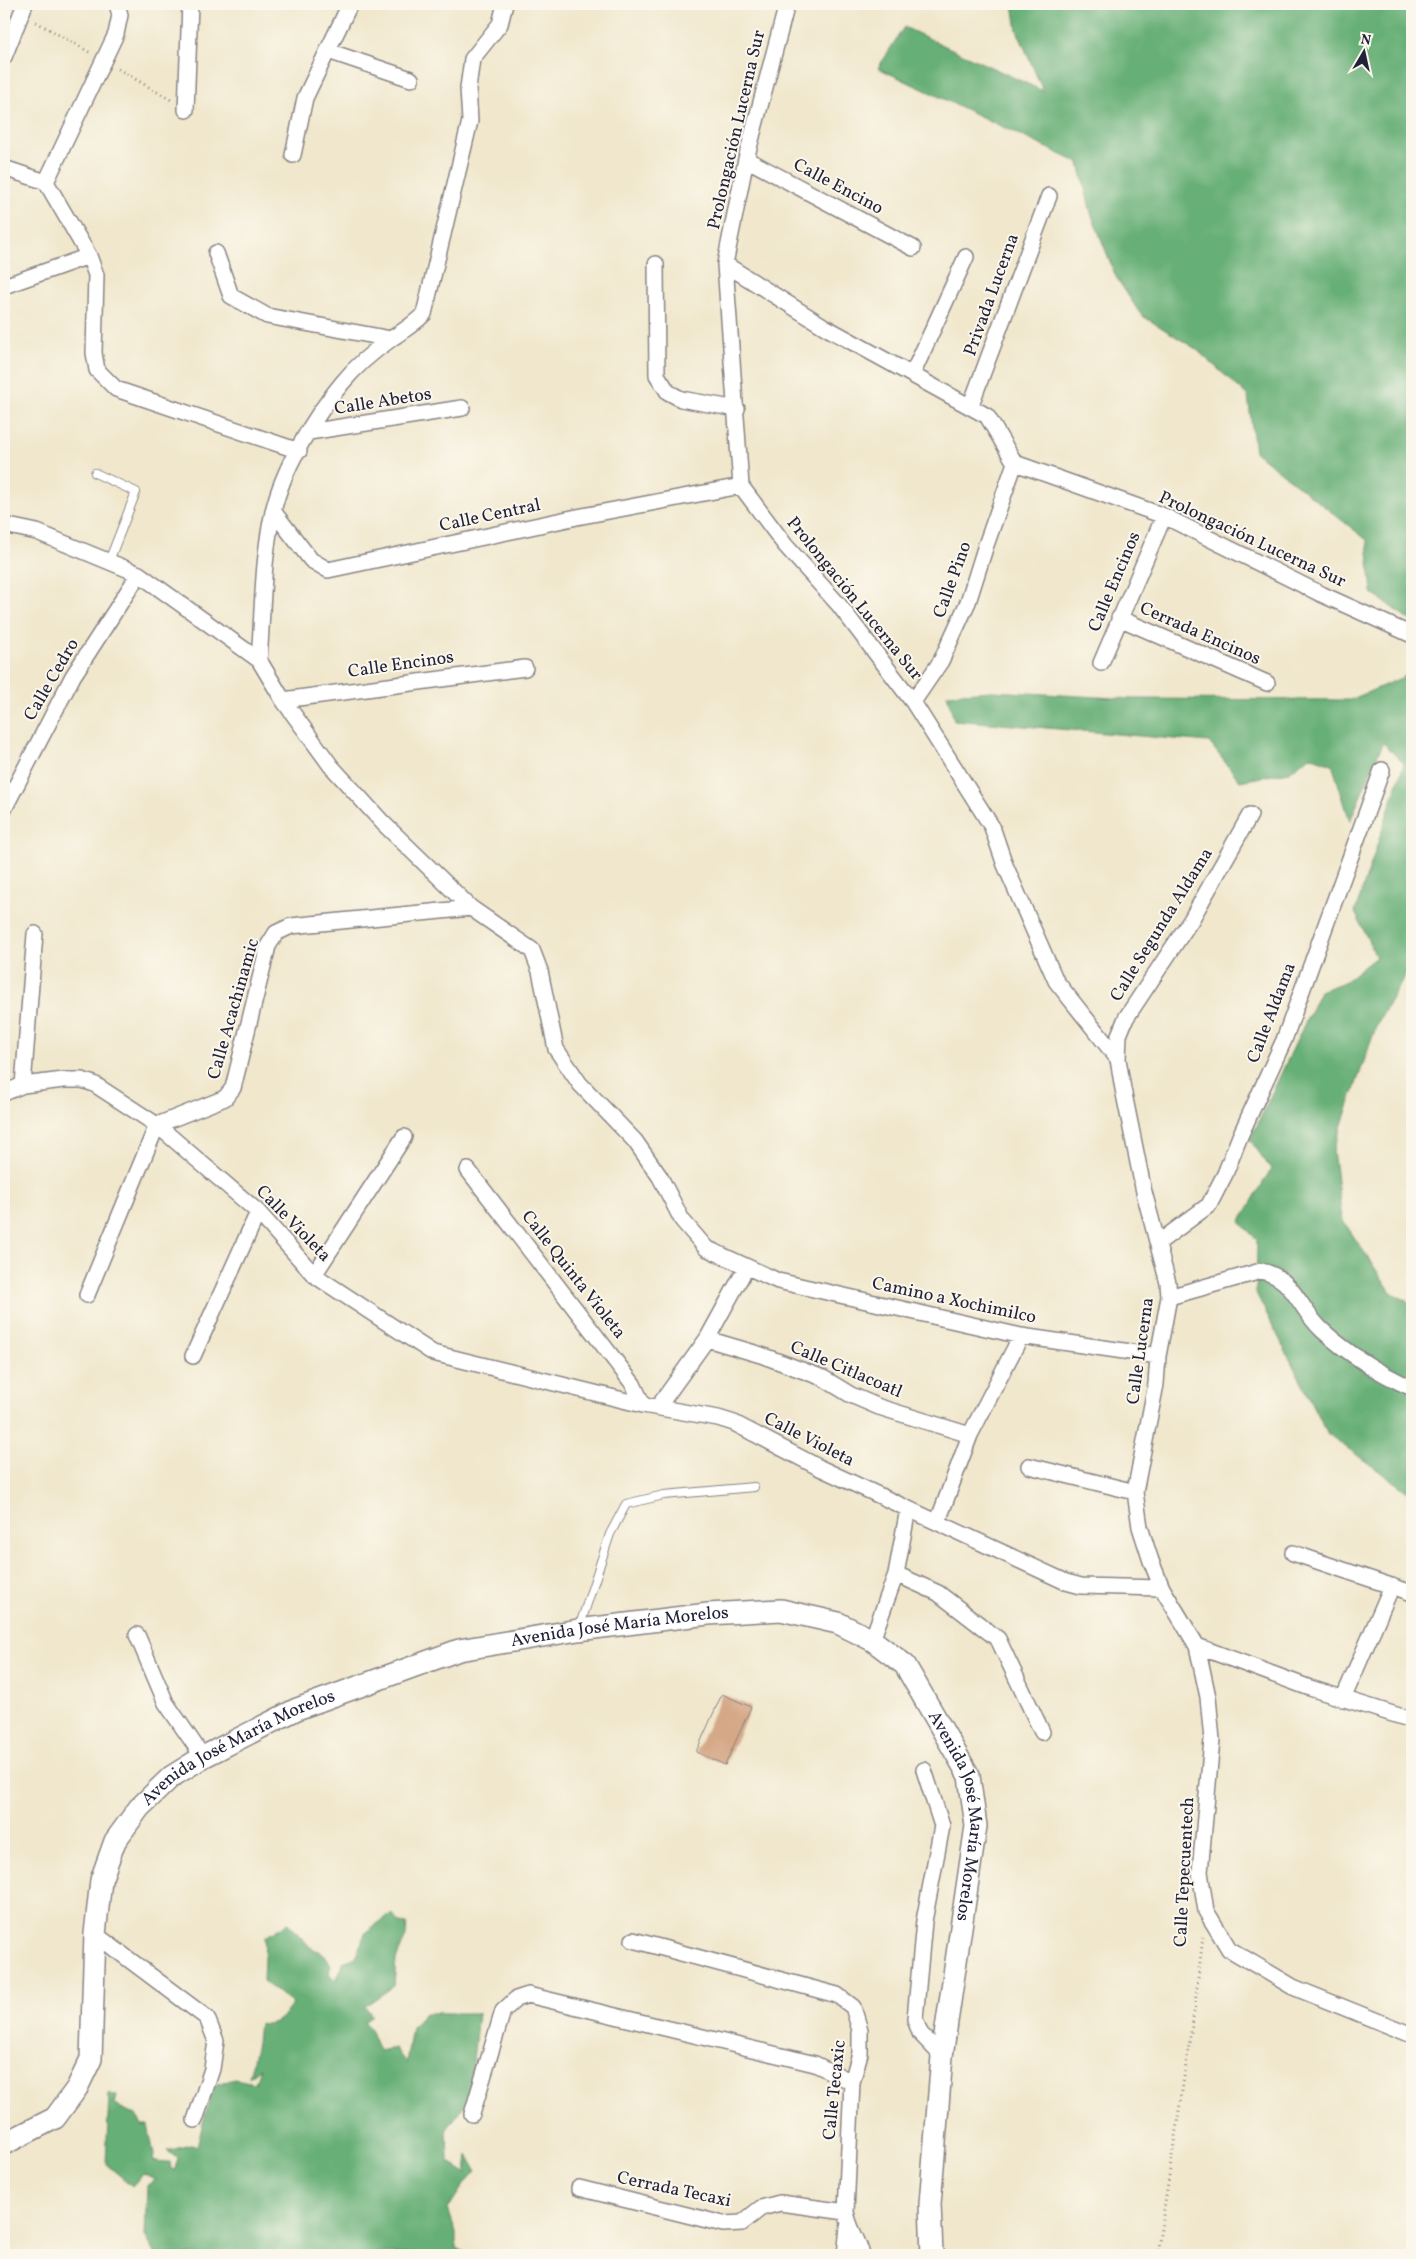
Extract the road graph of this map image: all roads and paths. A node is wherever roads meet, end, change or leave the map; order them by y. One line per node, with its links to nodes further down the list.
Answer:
1 (117, 4): 9 (street)
2 (190, 4): 11 (street)
3 (350, 4): 7 (street)
4 (505, 4): 24 (street)
5 (787, 4): 13 (street, Prolongación Lucerna Sur)
6 (23, 9): 8 (street); 9 (path)
7 (328, 51): 10 (street); 12 (street)
8 (4, 57)
9 (105, 61): 11 (path); 15 (street)
10 (411, 79)
11 (186, 110)
12 (293, 156)
13 (746, 159): 17 (street, Calle Encino); 22 (street, Prolongación Lucerna Sur)
14 (4, 168): 15 (street)
15 (46, 182): 19 (street)
16 (1049, 196): 26 (street, Privada Lucerna)
17 (913, 248)
18 (216, 253): 24 (street)
19 (89, 256): 23 (street); 30 (street)
20 (966, 256): 25 (street)
21 (656, 264): 28 (street)
22 (725, 264): 25 (street); 28 (street, Prolongación Lucerna Sur)
23 (4, 286)
24 (391, 339): 29 (street)
25 (912, 375): 26 (street)
26 (970, 407): 31 (street)
27 (462, 408): 29 (street, Calle Abetos)
28 (737, 409): 33 (street, Prolongación Lucerna Sur)
29 (309, 432): 30 (street)
30 (299, 451): 34 (street)
31 (1015, 463): 35 (street, Prolongación Lucerna Sur); 46 (street, Calle Pino)
32 (95, 473): 37 (lane)
33 (741, 486): 34 (street, Calle Central); 46 (street, Prolongación Lucerna Sur)
34 (273, 511): 41 (street)
35 (1164, 516): 39 (street, Calle Encinos); 40 (street, Prolongación Lucerna Sur)
36 (4, 525): 37 (street)
37 (109, 561): 38 (street)
38 (139, 574): 41 (street); 48 (street, Calle Cedro)
39 (1119, 618): 42 (street, Calle Encinos); 44 (street, Cerrada Encinos)
40 (1412, 635)
41 (259, 660): 45 (street, Camino a Xochimilco)
42 (1102, 663)
43 (525, 668): 45 (street, Calle Encinos)
44 (1267, 683)
45 (282, 700): 50 (street, Camino a Xochimilco)
46 (913, 702): 52 (street, Prolongación Lucerna Sur)
47 (1382, 770): 59 (street, Calle Aldama)
48 (4, 809)
49 (1250, 816): 52 (street, Calle Segunda Aldama)
50 (471, 908): 55 (street, Calle Acachinamic); 60 (street, Camino a Xochimilco)
51 (35, 934): 53 (street)
52 (1118, 1059): 59 (street, Calle Lucerna)
53 (23, 1085): 54 (street, Calle Violeta); 55 (street, Calle Violeta)
54 (4, 1093)
55 (157, 1125): 58 (street, Calle Violeta); 62 (street)
56 (404, 1137): 61 (street)
57 (468, 1170): 69 (street, Calle Quinta Violeta)
58 (258, 1212): 61 (street, Calle Violeta); 66 (street)
59 (1158, 1243): 63 (street, Calle Lucerna)
60 (746, 1268): 64 (street, Camino a Xochimilco); 65 (street)
61 (314, 1275): 69 (street, Calle Violeta)
62 (87, 1295)
63 (1169, 1297): 67 (street, Calle Lucerna); 68 (street)
64 (1021, 1336): 67 (street, Camino a Xochimilco); 70 (street)
65 (707, 1339): 69 (street); 70 (street, Calle Citlacoatl)
66 (193, 1356)
67 (1158, 1356): 73 (street, Calle Lucerna)
68 (1412, 1388)
69 (650, 1406): 74 (street, Calle Violeta)
70 (970, 1435): 75 (street)
71 (1029, 1466): 73 (street)
72 (754, 1487): 81 (lane)
73 (1135, 1492): 79 (street, Calle Lucerna)
74 (908, 1509): 75 (street, Calle Violeta); 77 (street)
75 (938, 1521): 79 (street, Calle Violeta)
76 (1293, 1553): 78 (street)
77 (896, 1574): 83 (street); 87 (street)
78 (1392, 1586): 80 (street); 85 (street)
79 (1162, 1588): 84 (street, Calle Tepecuentech)
80 (1412, 1593)
81 (578, 1630): 83 (main road, Avenida José María Morelos); 88 (main road, Avenida José María Morelos)
82 (136, 1636): 88 (street)
83 (872, 1640): 94 (main road, Avenida José María Morelos)
84 (1197, 1646): 85 (street); 90 (street, Calle Tepecuentech)
85 (1343, 1699): 86 (street)
86 (1412, 1720)
87 (1042, 1732)
88 (202, 1757): 91 (main road, Avenida José María Morelos)
89 (924, 1770): 94 (street)
90 (1206, 1911): 93 (street); 104 (path, Calle Tepecuentech)
91 (95, 1934): 97 (street); 98 (main road, Avenida José María Morelos)
92 (634, 1940): 95 (street, Calle Tecaxic)
93 (1412, 2035)
94 (942, 2056): 103 (main road, Avenida José María Morelos)
95 (852, 2082): 96 (street); 100 (street, Calle Tecaxic)
96 (472, 2114)
97 (195, 2120)
98 (4, 2144)
99 (579, 2188): 100 (street, Cerrada Tecaxi)
100 (847, 2220): 101 (street, Calle Tecaxic); 102 (street)
101 (845, 2255)
102 (862, 2255)
103 (932, 2255)
104 (1157, 2255)

